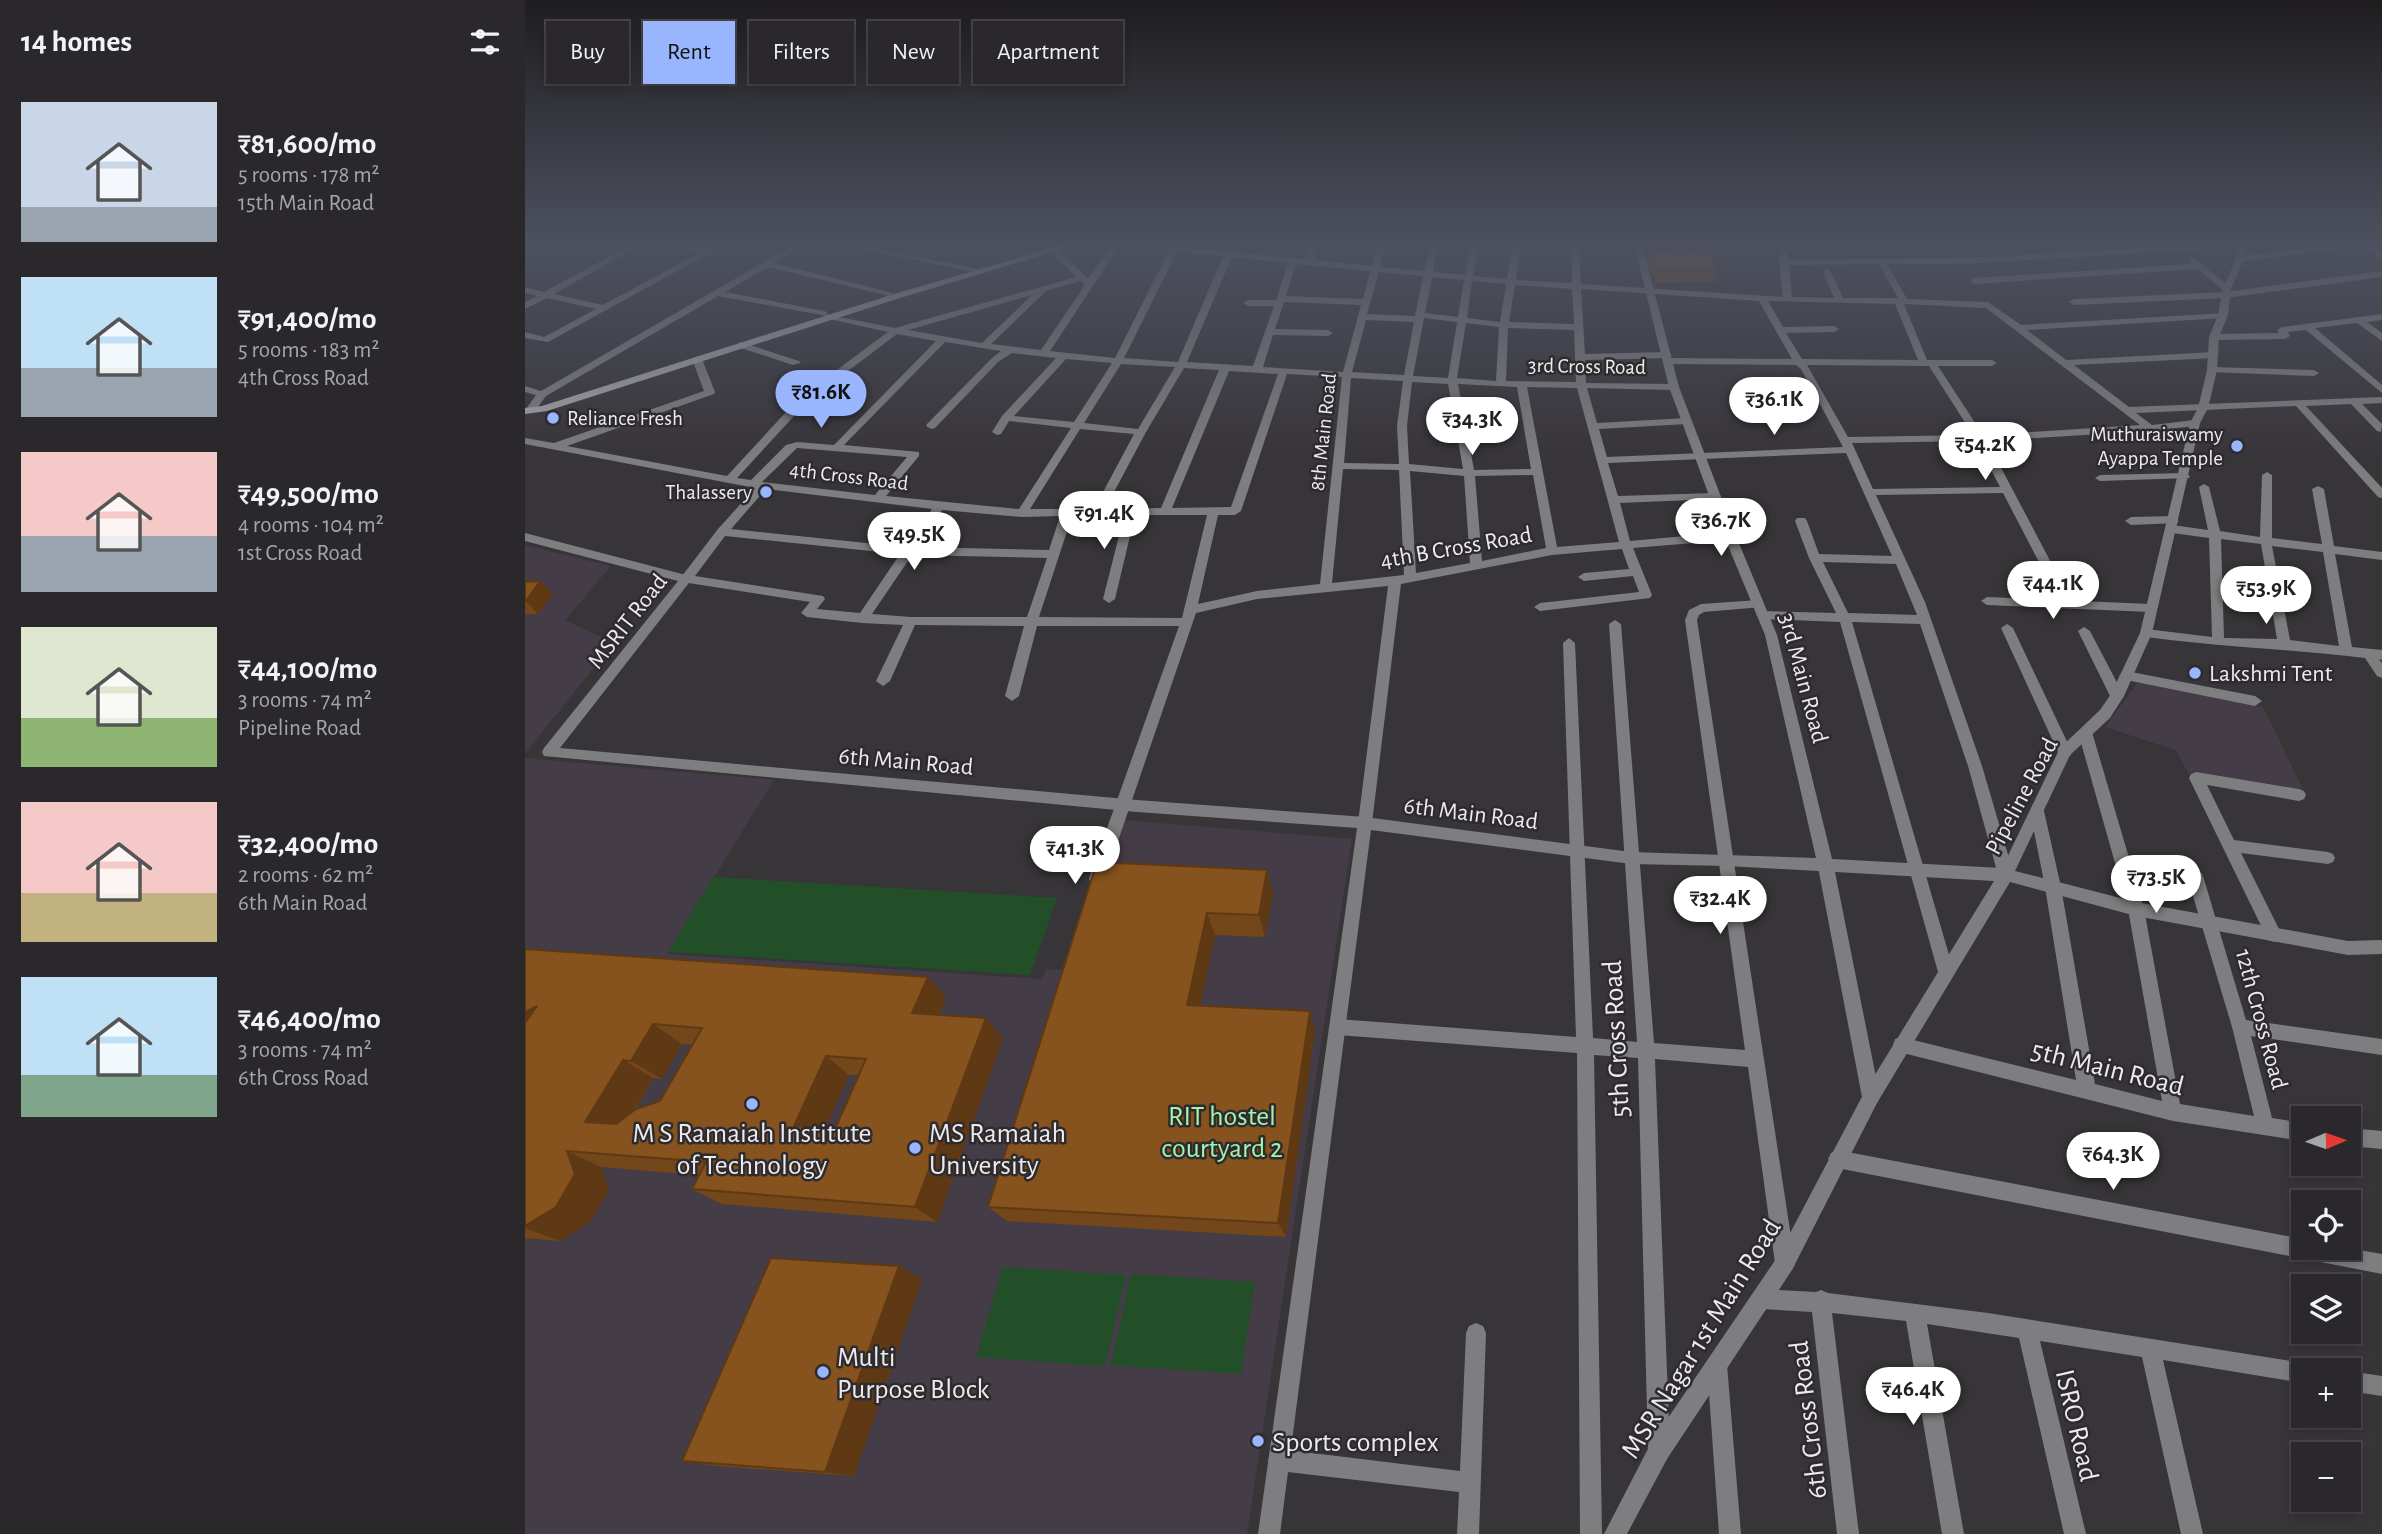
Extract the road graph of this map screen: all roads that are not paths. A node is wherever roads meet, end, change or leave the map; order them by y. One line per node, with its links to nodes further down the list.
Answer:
1 (2223, 315): 38 (street)
2 (590, 316): 37 (street)
3 (679, 316): 71 (street)
4 (826, 316): 41 (main road)
5 (826, 316): 76 (main road)
6 (830, 316): 34 (street, 3rd Cross Road)
7 (948, 316): 34 (street)
8 (1015, 316): 42 (street)
9 (1069, 316): 44 (street)
10 (1141, 316): 50 (street)
11 (1202, 316): 56 (street)
12 (1275, 316): 35 (street)
13 (1460, 316): 26 (street)
14 (1506, 316): 28 (street)
15 (1579, 316): 30 (street)
16 (1657, 316): 48 (street, 3rd Main Road)
17 (1771, 316): 33 (street)
18 (1907, 316): 53 (street)
19 (2002, 316): 32 (street)
20 (2086, 316): 27 (street)
21 (2215, 316): 27 (street)
22 (1362, 317): 23 (street); 61 (street, 8th Main Road)
23 (1421, 317): 26 (street); 63 (street)
24 (2382, 317): 25 (street)
25 (2359, 320): 29 (street); 40 (street)
26 (1459, 322): 28 (street); 64 (street)
27 (2094, 324): 32 (street)
28 (1504, 325): 30 (street); 66 (street)
29 (2308, 326): 38 (street); 70 (street)
30 (1579, 327): 47 (street)
31 (1834, 328): 33 (street)
32 (2021, 328): 55 (street)
33 (1779, 330): 51 (street)
34 (895, 331): 39 (street, 3rd Cross Road); 101 (street)
35 (1269, 332): 36 (street); 58 (street)
36 (1328, 333)
37 (525, 335)
38 (2214, 337): 46 (street)
39 (944, 338): 42 (street, 3rd Cross Road); 91 (street)
40 (2382, 338)
41 (741, 345): 49 (main road); 52 (street)
42 (985, 345): 43 (street, 3rd Cross Road)
43 (1010, 350): 44 (street, 3rd Cross Road); 82 (street)
44 (1045, 352): 45 (street, 3rd Cross Road)
45 (1063, 355): 50 (street, 3rd Cross Road); 78 (street)
46 (2214, 355): 55 (street); 59 (street)
47 (1581, 357): 48 (street); 65 (street)
48 (1668, 358): 51 (street); 68 (street, 3rd Main Road)
49 (697, 359): 76 (main road); 92 (street)
50 (1118, 361): 56 (street, 3rd Cross Road); 81 (street)
51 (1797, 361): 53 (street); 90 (street)
52 (796, 363)
53 (1928, 363): 54 (street); 88 (street)
54 (1992, 363)
55 (2062, 363): 77 (street)
56 (1181, 365): 57 (street, 3rd Cross Road); 87 (street)
57 (1226, 368): 58 (street, 3rd Cross Road); 113 (street)
58 (1257, 370): 60 (street, 3rd Cross Road)
59 (2212, 370): 62 (street); 75 (street)
60 (1283, 372): 61 (street, 3rd Cross Road); 114 (street)
61 (1347, 373): 63 (street, 3rd Cross Road); 95 (street, 8th Main Road)
62 (2314, 373)
63 (1408, 377): 64 (street, 3rd Cross Road); 96 (street)
64 (1452, 381): 66 (street, 3rd Cross Road); 98 (street)
65 (1581, 383): 67 (street, 3rd Cross Road); 68 (street, 3rd Cross Road); 83 (street)
66 (1501, 384): 67 (street, 3rd Cross Road)
67 (1521, 384): 97 (street)
68 (1675, 387): 79 (street, 3rd Main Road)
69 (525, 389): 71 (street)
70 (2382, 390)
71 (542, 394): 76 (street)
72 (2382, 400): 73 (street)
73 (2354, 402): 74 (street); 85 (street)
74 (2300, 405): 75 (street); 108 (street)
75 (2203, 408): 77 (street); 80 (street, Pipeline Road)
76 (528, 410)
77 (2126, 410): 84 (street)
78 (1006, 418): 81 (street); 86 (street)
79 (1687, 421): 83 (street); 93 (street, 3rd Main Road)
80 (2195, 423): 84 (street); 100 (street, Pipeline Road)
81 (1077, 425): 87 (street); 117 (street)
82 (931, 426)
83 (1592, 426): 94 (street)
84 (2150, 428): 88 (street)
85 (2381, 429)
86 (997, 432)
87 (1141, 432): 115 (street)
88 (1980, 438): 90 (street); 106 (street)
89 (525, 441): 92 (street, 4th Cross Road)
90 (1847, 445): 93 (street); 107 (street)
91 (838, 446): 103 (street); 110 (street)
92 (552, 447): 101 (street, 4th Cross Road)
93 (1700, 456): 94 (street); 109 (street, 3rd Main Road)
94 (1602, 460): 111 (street)
95 (1338, 466): 96 (street); 141 (street, 8th Main Road)
96 (1405, 467): 98 (street); 137 (street)
97 (1538, 472): 98 (street); 130 (street)
98 (1469, 473): 135 (street)
99 (2267, 475): 126 (street)
100 (2185, 476): 102 (street); 121 (street, Pipeline Road)
101 (731, 478): 103 (street, 4th Cross Road)
102 (2100, 478)
103 (758, 484): 110 (street, 4th Cross Road); 122 (street)
104 (2204, 486): 124 (street)
105 (2318, 489): 128 (street)
106 (2007, 490): 107 (street); 142 (street)
107 (1869, 492): 134 (street)
108 (2382, 495)
109 (1715, 496): 111 (street); 123 (street, 3rd Main Road)
110 (879, 499): 112 (street, 4th Cross Road)
111 (1613, 500): 127 (street)
112 (939, 506): 117 (street, 4th Cross Road); 129 (street)
113 (1166, 510): 114 (street, 4th Cross Road); 116 (street, 4th Cross Road)
114 (1213, 511): 147 (street)
115 (1098, 512): 116 (street, 4th Cross Road); 118 (street, 4th Cross Road)
116 (1130, 512): 143 (street)
117 (1022, 513): 118 (street, 4th Cross Road)
118 (1067, 513): 131 (street)
119 (1801, 521): 133 (street)
120 (2131, 521): 121 (street)
121 (2173, 524): 124 (street); 146 (street, Pipeline Road)
122 (722, 532): 129 (street); 139 (street)
123 (1730, 536): 127 (street, 4th B Cross Road); 148 (street, 3rd Main Road)
124 (2215, 536): 126 (street); 159 (street)
125 (525, 537): 139 (street, MSRIT Road)
126 (2266, 541): 128 (street); 161 (street)
127 (1625, 543): 130 (street, 4th B Cross Road); 136 (street)
128 (2327, 550): 132 (street); 162 (street)
129 (909, 551): 131 (street); 149 (street)
130 (1552, 551): 135 (street, 4th B Cross Road)
131 (1054, 554): 153 (street)
132 (2382, 556)
133 (1815, 558): 134 (street); 150 (street)
134 (1898, 560): 151 (street)
135 (1476, 565): 137 (street, 4th B Cross Road)
136 (1637, 572): 138 (street); 145 (street)
137 (1410, 577): 140 (street, 4th B Cross Road)
138 (1584, 577)
139 (686, 579): 149 (street); 171 (street, MSRIT Road)
140 (1395, 581): 141 (street, 4th B Cross Road); 176 (street)
141 (1326, 586): 147 (street, 4th B Cross Road)
142 (2059, 589)
143 (1109, 599)
144 (1987, 601): 146 (street)
145 (1540, 607)
146 (2151, 608): 158 (street, Pipeline Road)
147 (1191, 610): 154 (street)
148 (1760, 610): 150 (street); 181 (street); 182 (street, 3rd Main Road)
149 (862, 619): 152 (street)
150 (1845, 619): 151 (street); 183 (street)
151 (1924, 620): 184 (street)
152 (911, 621): 153 (street); 166 (street)
153 (1032, 621): 154 (street); 167 (street)
154 (1185, 622): 174 (street)
155 (1615, 624): 179 (street, 5th Cross Road)
156 (2007, 628): 172 (street)
157 (2084, 631): 168 (street)
158 (2146, 633): 159 (street); 165 (street, Pipeline Road)
159 (2218, 642): 161 (street)
160 (1569, 643): 178 (street)
161 (2284, 644): 162 (street)
162 (2346, 650): 163 (street)
163 (2375, 654): 164 (street)
164 (2382, 673)
165 (2126, 676): 168 (street, Pipeline Road); 169 (street)
166 (883, 681)
167 (1012, 696)
168 (2117, 696): 170 (street, Pipeline Road)
169 (2255, 701)
170 (2085, 732): 172 (street, Pipeline Road); 188 (street)
171 (549, 752): 174 (street, 6th Main Road)
172 (2065, 752): 175 (street, Pipeline Road)
173 (2299, 794): 177 (street)
174 (1123, 804): 176 (street, 6th Main Road); 187 (street)
175 (2037, 811): 184 (street, Pipeline Road); 186 (street)
176 (1365, 823): 178 (street, 6th Main Road); 193 (street)
177 (2228, 845): 180 (street); 190 (street)
178 (1579, 849): 179 (street, 6th Main Road); 196 (street)
179 (1631, 858): 181 (street, 6th Main Road); 198 (street, 5th Cross Road)
180 (2328, 858)
181 (1727, 860): 182 (street, 6th Main Road); 199 (street)
182 (1826, 867): 183 (street, 6th Main Road); 201 (street, 3rd Main Road)
183 (1917, 870): 184 (street, 6th Main Road); 192 (street)
184 (2006, 875): 186 (street, 6th Main Road); 192 (street, Pipeline Road)
185 (2195, 876): 189 (street, 12th Cross Road)
186 (2053, 887): 188 (street, 6th Main Road); 200 (street)
187 (1093, 892)
188 (2136, 909): 189 (street, 6th Main Road); 202 (street)
189 (2211, 923): 190 (street, 6th Main Road); 194 (street, 12th Cross Road)
190 (2274, 935): 191 (street, 6th Main Road)
191 (2382, 947)
192 (1946, 972): 195 (street, Pipeline Road)
193 (1338, 1027): 196 (street); 221 (street)
194 (2240, 1027): 197 (street); 203 (street, 12th Cross Road)
195 (1901, 1045): 200 (street, 5th Main Road); 201 (street, Pipeline Road)
196 (1585, 1046): 198 (street); 225 (street)
197 (2382, 1047)
198 (1646, 1051): 199 (street); 220 (street, 5th Cross Road)
199 (1756, 1059): 208 (street)
200 (2087, 1091): 202 (street, 5th Main Road)
201 (1871, 1097): 207 (street, MSR Nagar 1st Main Road)
202 (2173, 1112): 203 (street, 5th Main Road)
203 (2266, 1128): 204 (street, 5th Main Road)
204 (2291, 1131)
205 (2361, 1138): 206 (street)
206 (2382, 1140)
207 (1837, 1159): 208 (street, MSR Nagar 1st Main Road); 209 (street)
208 (1785, 1263): 210 (street, MSR Nagar 1st Main Road)
209 (2382, 1264)
210 (1761, 1299): 211 (street); 216 (street, MSR Nagar 1st Main Road)
211 (1821, 1300): 212 (street); 228 (street, 6th Cross Road)
212 (1915, 1313): 213 (street); 229 (street)
213 (2027, 1329): 215 (street); 230 (street, ISRO Road)
214 (1476, 1334): 222 (street)
215 (2150, 1347): 217 (street); 231 (street)
216 (1717, 1365): 220 (street, MSR Nagar 1st Main Road); 227 (street)
217 (2291, 1371)
218 (2361, 1383): 219 (street)
219 (2382, 1386)
220 (1659, 1451): 226 (street, MSR Nagar 1st Main Road)
221 (1279, 1460): 222 (street); 223 (street)
222 (1470, 1483): 224 (street)
223 (1269, 1534)
224 (1468, 1534)
225 (1591, 1534)
226 (1615, 1534)
227 (1730, 1534)
228 (1848, 1534)
229 (1953, 1534)
230 (2075, 1534)
231 (2192, 1534)

